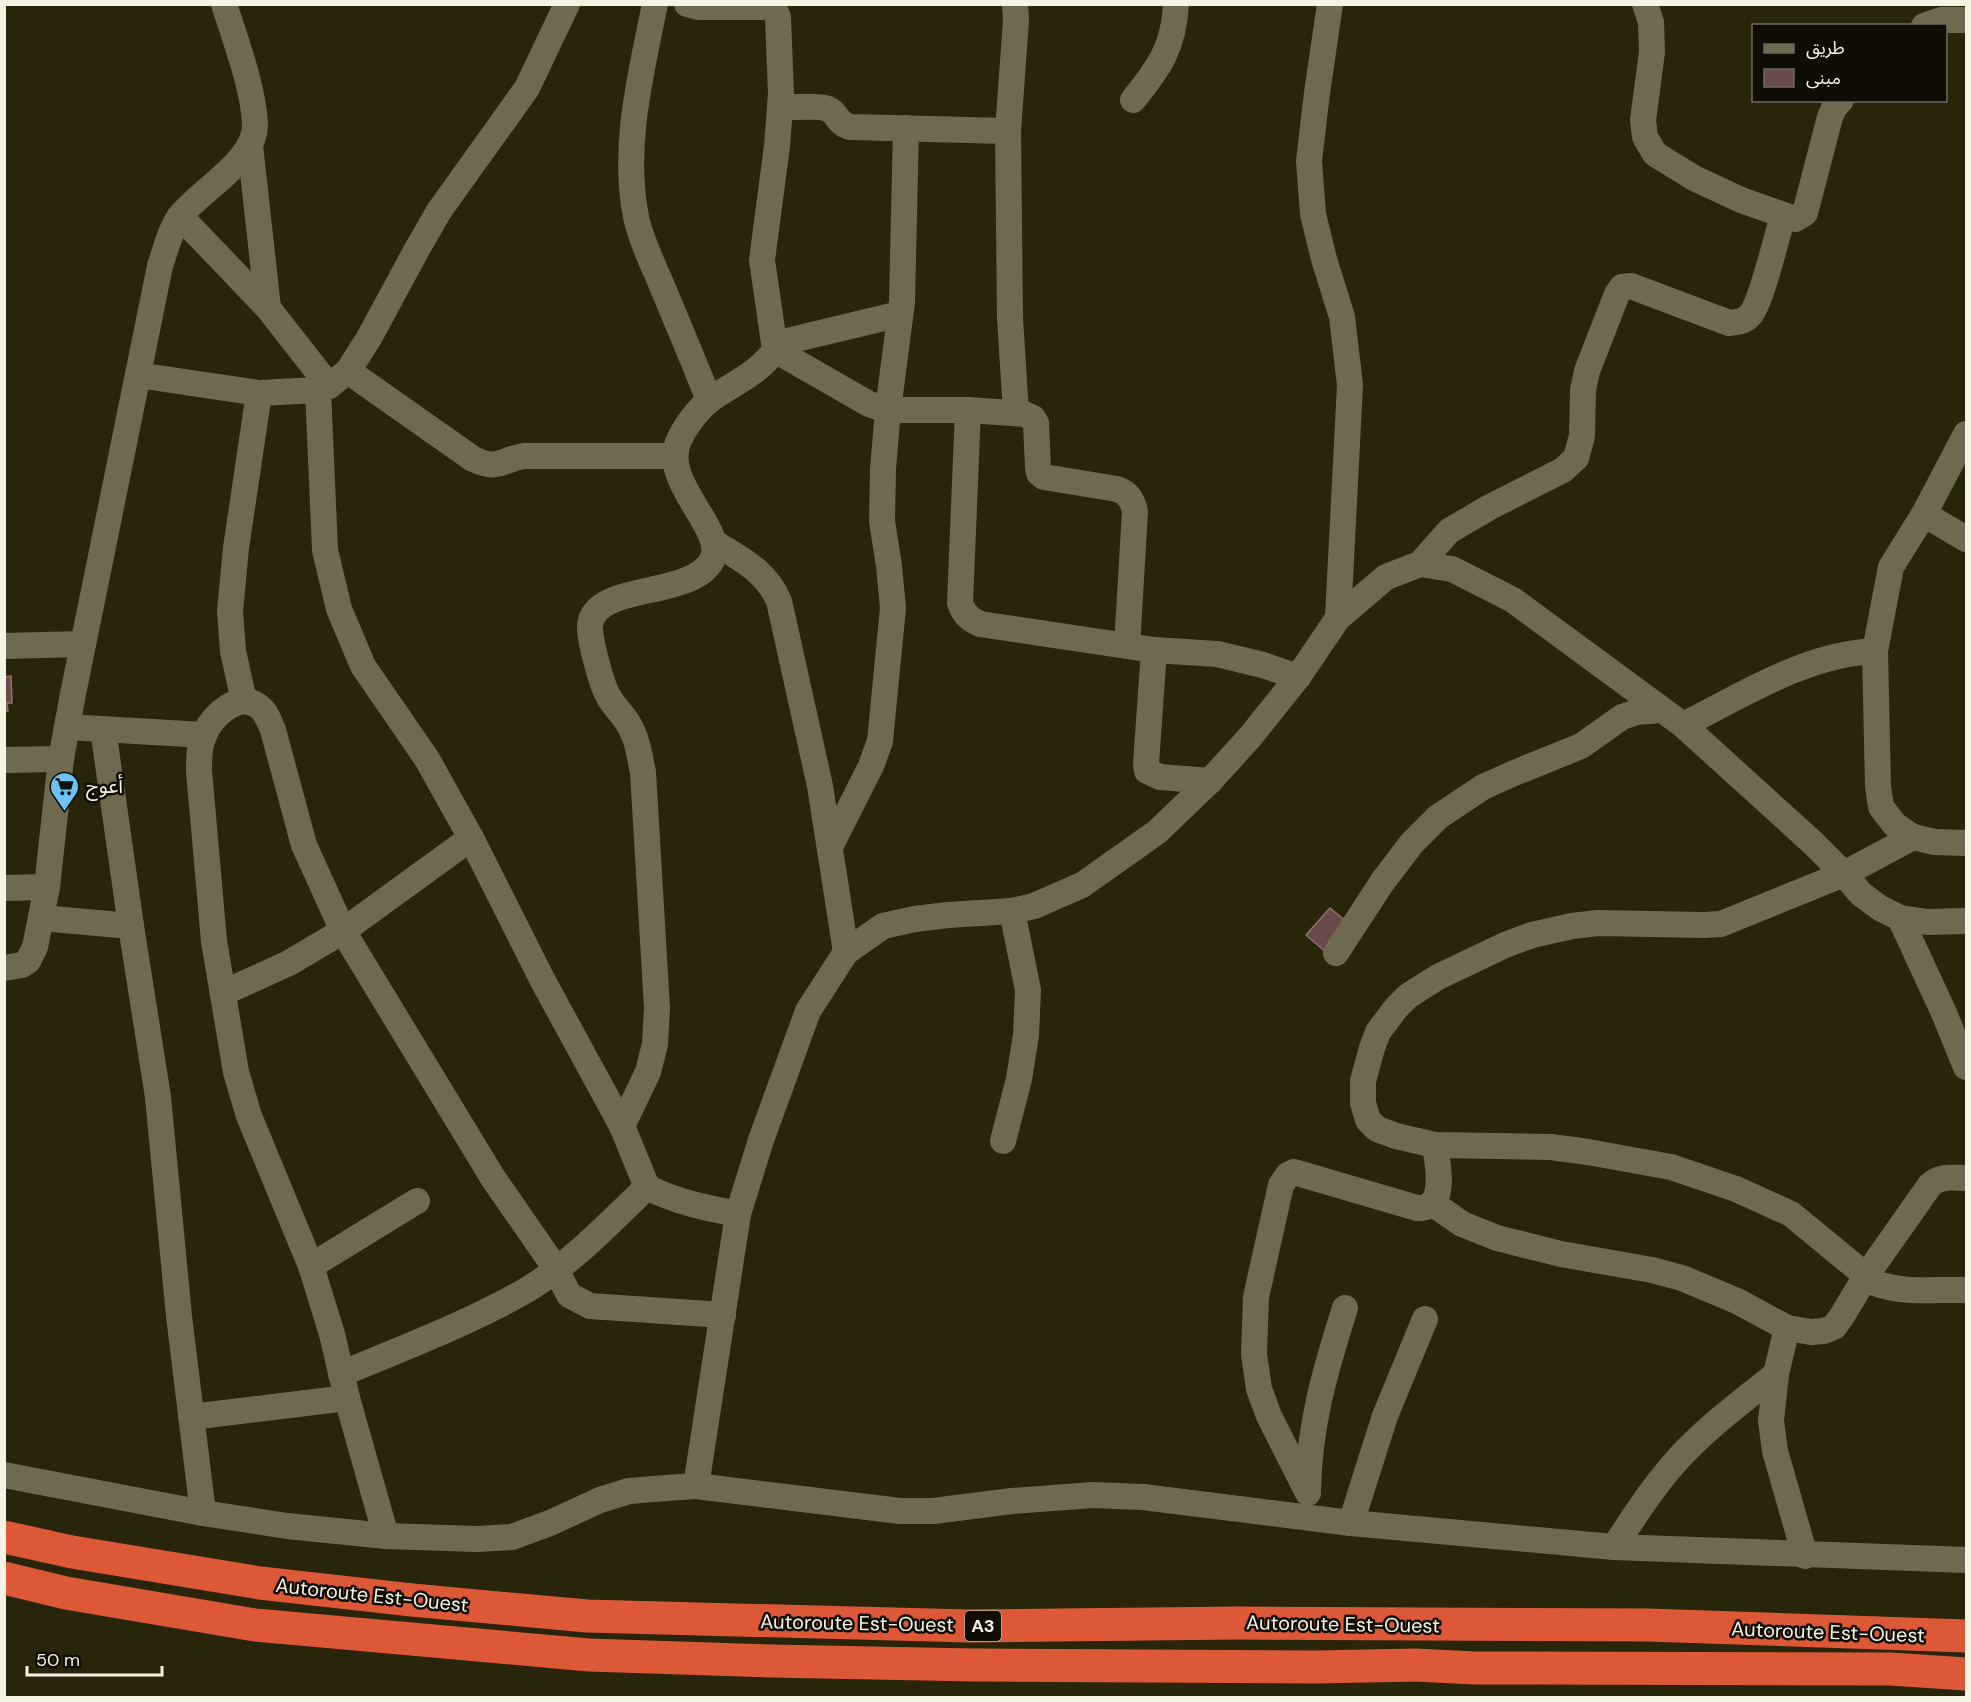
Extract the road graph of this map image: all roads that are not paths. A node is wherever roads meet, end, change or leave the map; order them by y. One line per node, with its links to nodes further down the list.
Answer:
1 (224, 4): 16 (street)
2 (567, 4): 23 (street)
3 (655, 4): 25 (street)
4 (687, 4): 13 (street)
5 (1015, 4): 15 (street)
6 (1176, 4): 11 (street)
7 (1330, 4): 35 (street)
8 (1645, 4): 18 (street)
9 (1966, 20): 10 (street)
10 (1930, 24)
11 (1133, 100)
12 (1839, 102): 18 (street)
13 (780, 108): 14 (street); 21 (street)
14 (906, 128): 15 (street); 20 (street)
15 (1008, 131): 28 (street)
16 (250, 145): 17 (street); 19 (street)
17 (180, 216): 19 (street); 22 (street)
18 (1783, 216): 34 (street)
19 (268, 308): 23 (street)
20 (900, 314): 21 (street); 26 (street)
21 (775, 347): 25 (street); 26 (street)
22 (138, 375): 24 (street); 36 (street)
23 (332, 382): 24 (street); 30 (street); 52 (street)
24 (259, 393): 42 (street)
25 (710, 400): 30 (street)
26 (888, 410): 27 (street); 54 (street)
27 (968, 410): 28 (street); 37 (street)
28 (1016, 413): 37 (street)
29 (1966, 434): 31 (street)
30 (675, 456): 33 (street)
31 (1924, 514): 32 (street); 40 (street)
32 (1966, 539)
33 (715, 543): 54 (street); 69 (street)
34 (1420, 564): 35 (street); 43 (street)
35 (1338, 618): 41 (street)
36 (82, 644): 38 (street); 45 (street)
37 (1127, 645): 39 (street)
38 (4, 646)
39 (1154, 650): 41 (street); 50 (street)
40 (1875, 651): 44 (street); 51 (street)
41 (1298, 677): 50 (street)
42 (244, 701): 47 (street); 63 (street)
43 (1661, 710): 44 (street); 65 (street)
44 (1683, 725): 55 (street)
45 (67, 727): 46 (street); 48 (street)
46 (103, 729): 47 (street); 62 (street)
47 (204, 735): 67 (street)
48 (61, 759): 49 (street); 56 (street)
49 (4, 760)
50 (1210, 781): 58 (street)
51 (1913, 837): 53 (street); 55 (street)
52 (471, 838): 63 (street); 69 (street)
53 (1966, 843)
54 (830, 847): 64 (street)
55 (1844, 874): 60 (street); 71 (street)
56 (47, 887): 57 (street); 59 (street)
57 (4, 888)
58 (1012, 911): 64 (street); 70 (street)
59 (41, 918): 62 (street); 66 (street)
60 (1899, 918): 61 (street); 68 (street)
61 (1966, 921)
62 (131, 926): 87 (street)
63 (343, 931): 67 (street); 78 (street)
64 (846, 951): 76 (street)
65 (1336, 953)
66 (4, 968)
67 (223, 993): 77 (street)
68 (1966, 1066)
69 (622, 1126): 73 (street)
70 (1003, 1141)
71 (1435, 1145): 75 (street); 79 (street)
72 (1966, 1178): 79 (street)
73 (647, 1187): 76 (street); 78 (street)
74 (417, 1201): 77 (street)
75 (1432, 1203): 84 (street); 90 (street)
76 (738, 1214): 82 (street)
77 (311, 1266): 86 (street)
78 (556, 1269): 82 (street); 86 (street)
79 (1866, 1276): 80 (street); 84 (street)
80 (1966, 1290)
81 (1345, 1308): 90 (street)
82 (723, 1315): 89 (street)
83 (1425, 1319): 92 (street)
84 (1787, 1328): 85 (street)
85 (1776, 1374): 95 (street); 96 (street)
86 (344, 1386): 87 (street); 93 (street)
87 (191, 1417): 91 (street)
88 (4, 1474): 91 (street)
89 (696, 1486): 90 (street); 93 (street)
90 (1308, 1505): 92 (street)
91 (203, 1513): 93 (street)
92 (1351, 1523): 95 (street)
93 (386, 1536)
94 (4, 1537): 99 (highway, Autoroute Est-Ouest / A3)
95 (1614, 1547): 96 (street)
96 (1805, 1556): 97 (street)
97 (1966, 1560)
98 (4, 1578): 100 (highway, Autoroute Est-Ouest / A3)
99 (1966, 1636)
100 (1966, 1674)

